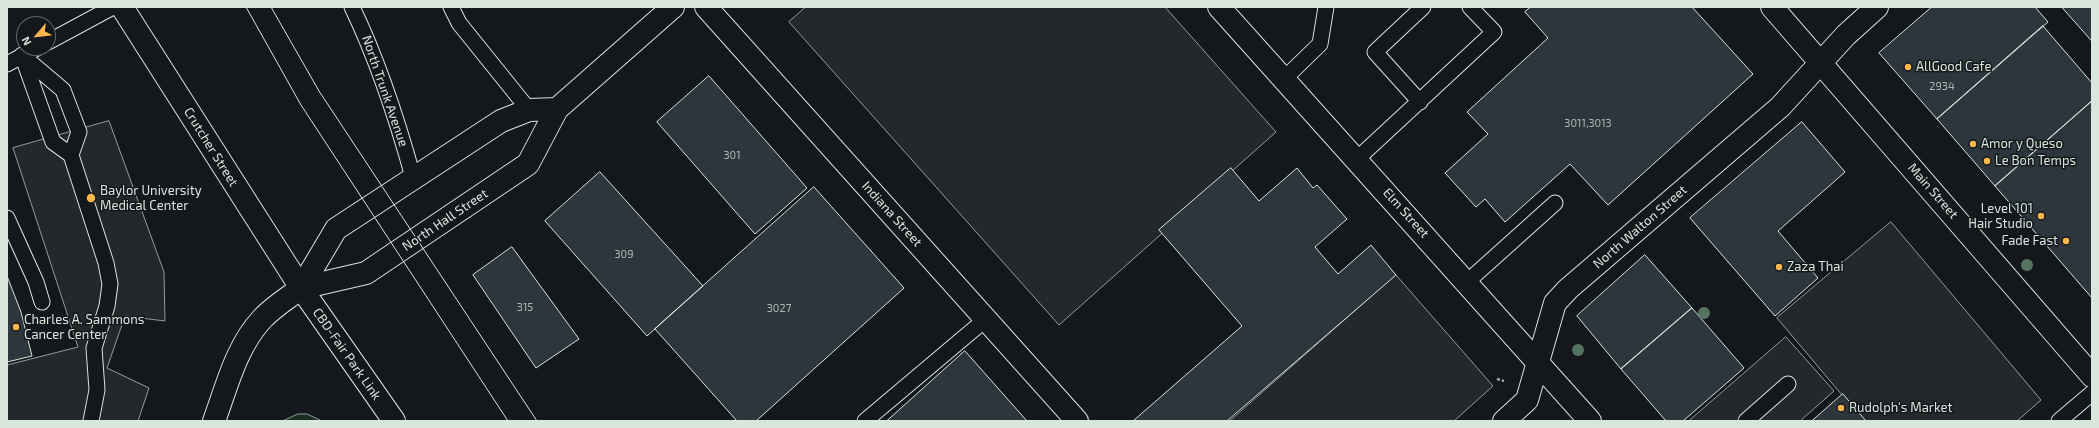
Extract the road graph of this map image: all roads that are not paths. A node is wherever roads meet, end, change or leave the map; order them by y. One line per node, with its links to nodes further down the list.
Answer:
1 (113, 7): 13 (lane)
2 (122, 7): 29 (street, Crutcher Street)
3 (352, 7): 25 (lane, North Trunk Avenue)
4 (450, 7): 22 (lane)
5 (673, 7): 21 (street, North Hall Street)
6 (706, 7): 31 (street, Indiana Street)
7 (1219, 7): 19 (street, Elm Street)
8 (1326, 7): 19 (lane)
9 (1423, 7): 20 (lane)
10 (1470, 7): 20 (lane)
11 (1772, 7): 17 (street, Main Street)
12 (1877, 7): 17 (street, North Walton Street)
13 (56, 38)
14 (20, 56): 18 (lane)
15 (22, 56): 23 (lane)
16 (23, 56): 23 (lane)
17 (1821, 62): 32 (street, North Walton Street); 33 (street, Main Street)
18 (7, 64)
19 (1284, 79): 24 (street, Elm Street)
20 (1420, 102): 24 (lane)
21 (557, 109): 22 (street, North Hall Street); 29 (street, North Hall Street)
22 (529, 110): 25 (street, North Hall Street)
23 (71, 155): 36 (lane)
24 (1357, 159): 28 (street, Elm Street)
25 (413, 178): 29 (street, North Hall Street)
26 (1554, 203): 28 (lane)
27 (7, 218): 30 (lane)
28 (1467, 282): 32 (street, Elm Street)
29 (301, 288): 37 (street, North Hall Street); 38 (street, CBD-Fair Park Link)
30 (42, 302)
31 (986, 319): 39 (lane); 40 (street, Indiana Street)
32 (1539, 361): 41 (street, North Walton Street); 42 (street, Elm Street)
33 (2092, 376)
34 (1788, 384): 43 (lane)
35 (2092, 393): 44 (lane)
36 (91, 421)
37 (214, 421)
38 (394, 421)
39 (865, 421)
40 (1077, 421)
41 (1504, 421)
42 (1590, 421)
43 (1746, 421)
44 (2059, 421)

